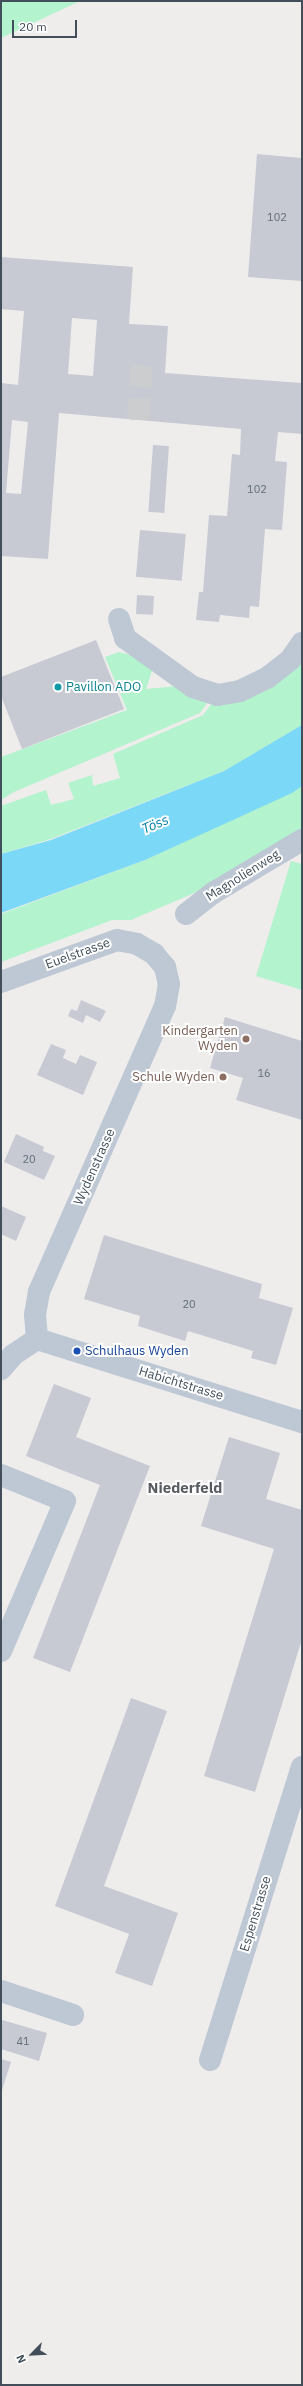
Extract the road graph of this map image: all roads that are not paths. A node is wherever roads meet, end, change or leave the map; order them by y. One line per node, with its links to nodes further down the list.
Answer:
1 (119, 619): 2 (street)
2 (302, 643)
3 (302, 840): 4 (street, Magnolienweg)
4 (186, 914)
5 (154, 954): 6 (street, Euelstrasse); 7 (street, Wydenstrasse)
6 (1, 982)
7 (37, 1339): 8 (street); 9 (street, Habichtstrasse)
8 (1, 1369)
9 (302, 1422)
10 (1, 1475): 11 (street)
11 (1, 1651)
12 (302, 1767): 15 (street, Espenstrasse)
13 (1, 1991): 14 (street)
14 (73, 2015)
15 (210, 2060)

